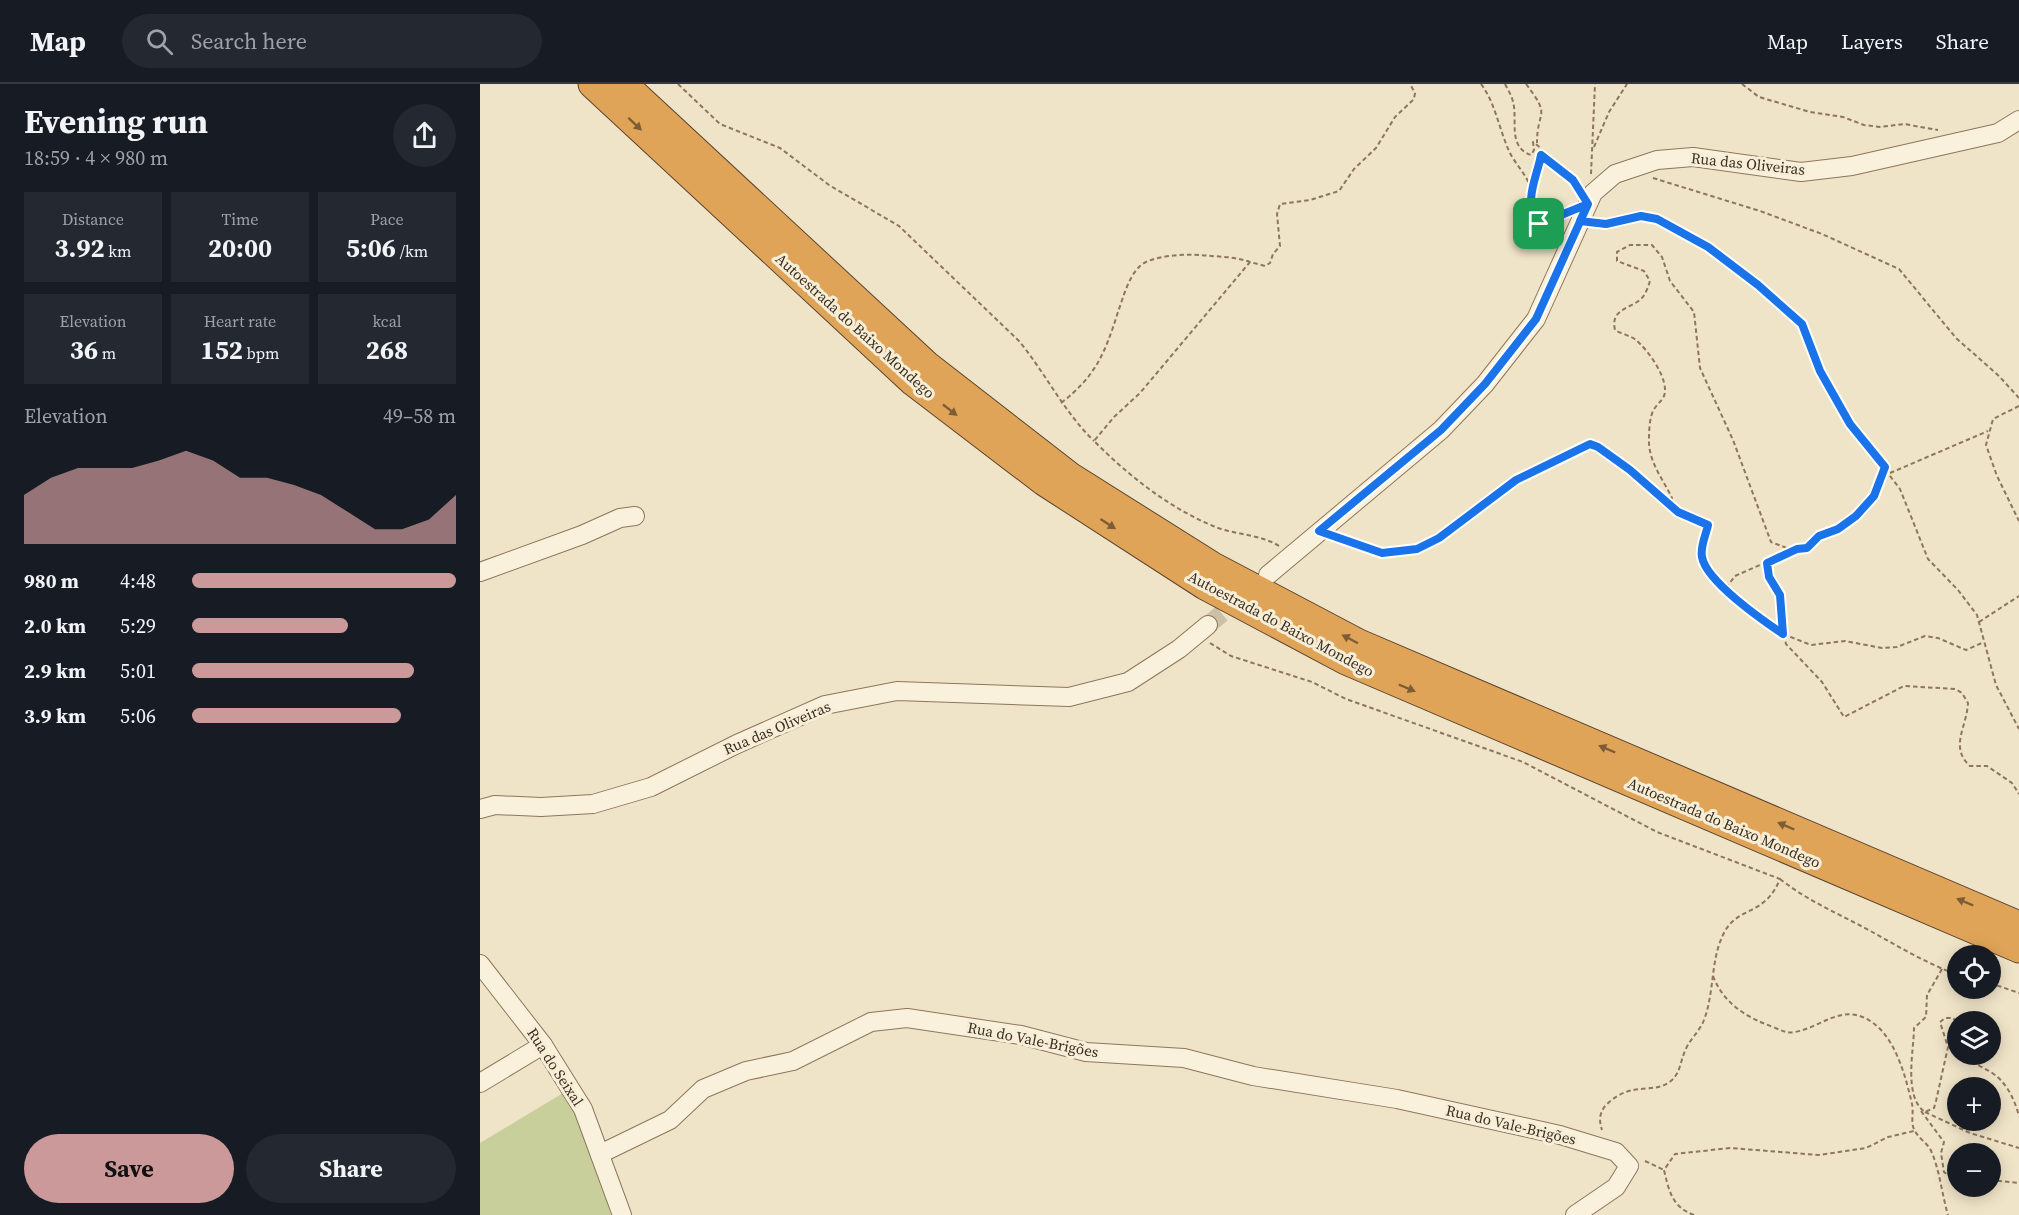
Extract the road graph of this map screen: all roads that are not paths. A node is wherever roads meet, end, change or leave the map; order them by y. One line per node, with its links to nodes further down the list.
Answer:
1 (592, 84): 10 (highway, Autoestrada do Baixo Mondego, one-way to 10)
2 (624, 84): 9 (highway, Autoestrada do Baixo Mondego, one-way to 2)
3 (2019, 120): 6 (street, Rua das Oliveiras)
4 (635, 516): 5 (street)
5 (482, 566)
6 (1268, 575)
7 (1203, 629): 8 (street, Rua das Oliveiras)
8 (480, 809)
9 (2019, 925)
10 (2019, 949)
11 (480, 964): 12 (street, Rua do Seixal)
12 (543, 1045): 13 (street); 14 (street, Rua do Seixal)
13 (480, 1083)
14 (600, 1154): 15 (street, Rua do Seixal); 16 (street, Rua do Vale-Brigões)
15 (622, 1215)
16 (1575, 1215)

